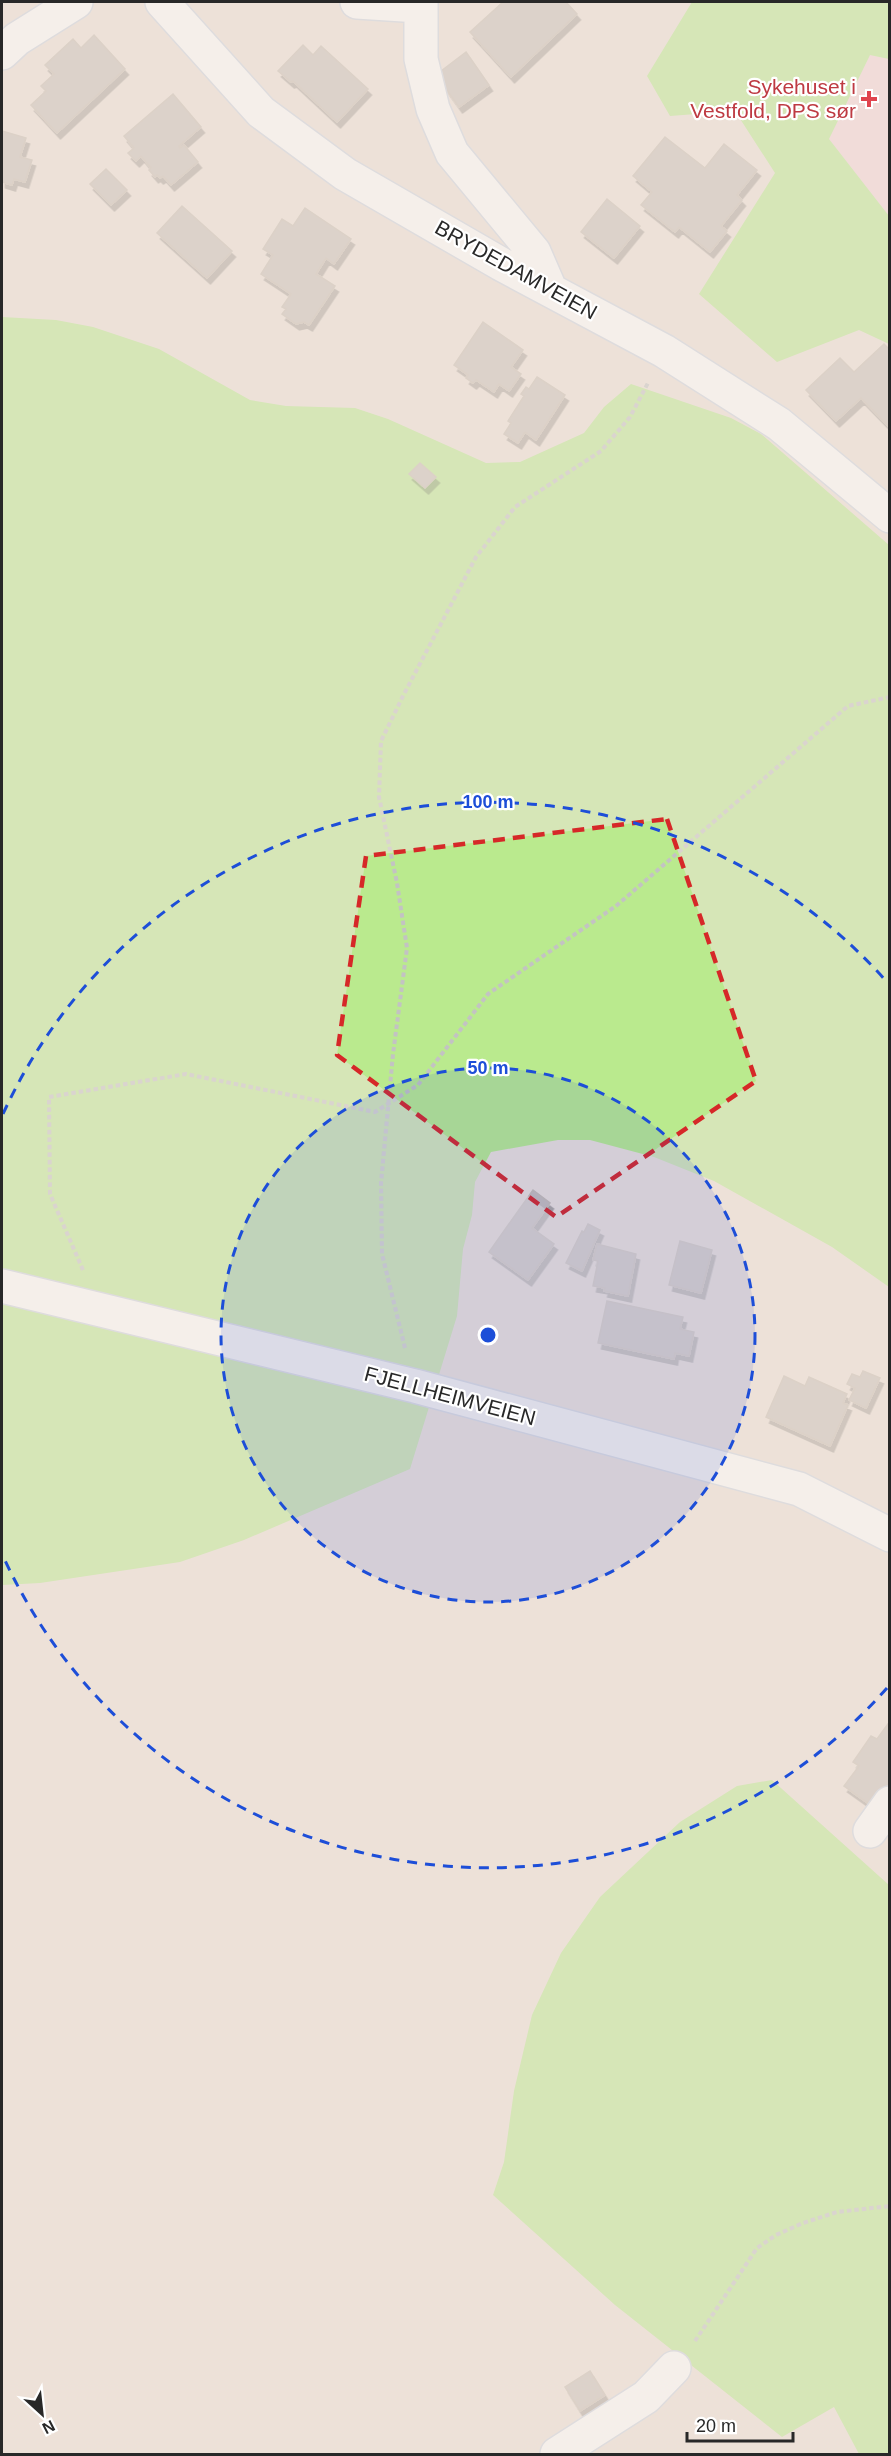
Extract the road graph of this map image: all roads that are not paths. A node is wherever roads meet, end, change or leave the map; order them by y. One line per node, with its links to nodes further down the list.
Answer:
1 (76, 2): 5 (street)
2 (162, 2): 6 (street, BRYDEDAMVEIEN)
3 (357, 2): 4 (street)
4 (420, 4): 6 (street)
5 (2, 53)
6 (550, 289): 7 (street, BRYDEDAMVEIEN)
7 (890, 516)
8 (2, 1286): 9 (street, FJELLHEIMVEIEN)
9 (890, 1535)
10 (890, 1803): 11 (street)
11 (870, 1830)
12 (674, 2368): 13 (street)
13 (556, 2454)

